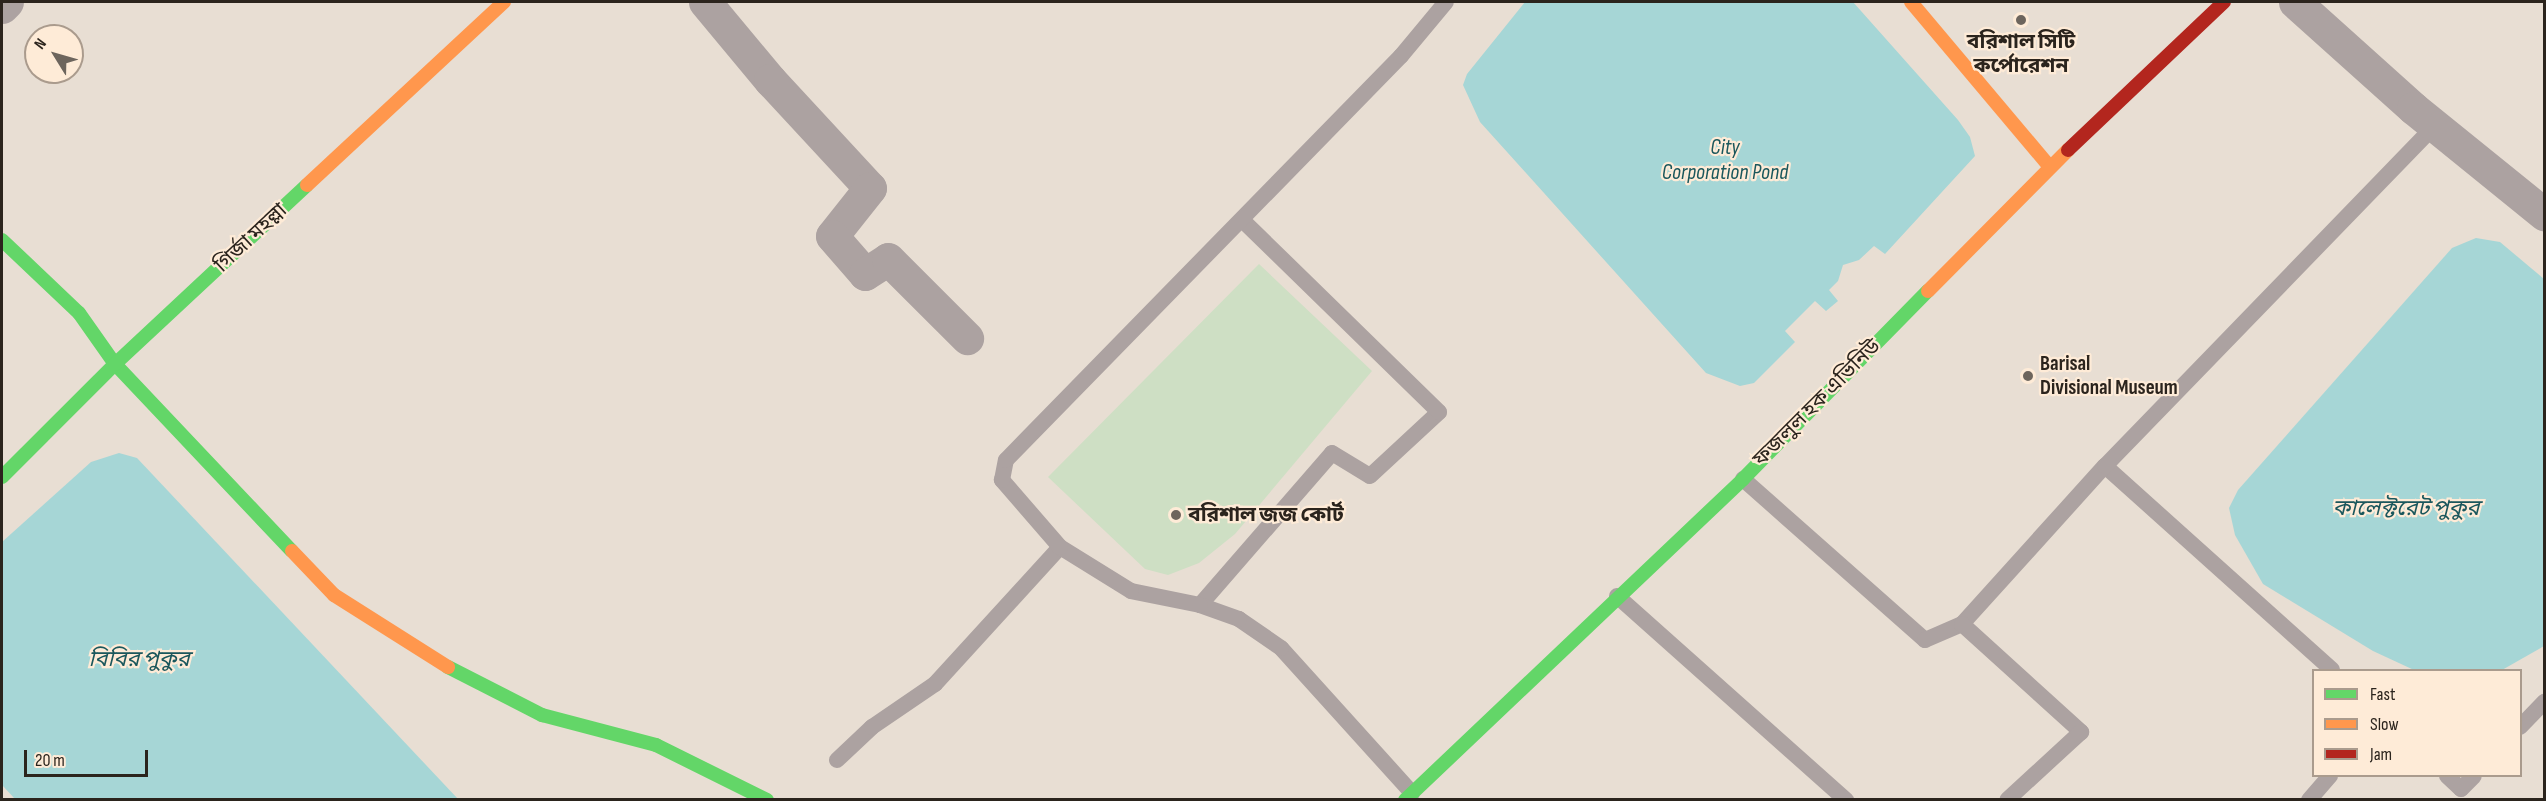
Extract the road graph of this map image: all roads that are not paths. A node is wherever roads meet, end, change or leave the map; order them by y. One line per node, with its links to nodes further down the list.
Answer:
1 (7, 2): 8 (street)
2 (504, 2): 15 (main road, গির্জা মহল্লা)
3 (705, 2): 14 (street)
4 (1446, 2): 12 (lane)
5 (1911, 2): 10 (main road)
6 (2224, 2): 10 (main road, ফজলুল হক এভিনিউ)
7 (2295, 2): 9 (street)
8 (2, 7)
9 (2435, 125): 11 (street); 16 (lane)
10 (2050, 167): 18 (main road, ফজলুল হক এভিনিউ)
11 (2544, 214)
12 (1242, 220): 19 (lane); 21 (lane)
13 (2, 240): 15 (main road)
14 (967, 338)
15 (115, 364): 17 (main road, গির্জা মহল্লা); 31 (main road)
16 (2104, 466): 22 (lane); 23 (lane)
17 (2, 477)
18 (1743, 479): 20 (main road, ফজলুল হক এভিনিউ); 22 (lane)
19 (1060, 547): 21 (lane); 26 (lane)
20 (1617, 596): 30 (main road, ফজলুল হক এভিনিউ); 32 (lane)
21 (1200, 604): 30 (lane)
22 (1962, 624): 33 (lane)
23 (2331, 669)
24 (2544, 702): 25 (lane)
25 (2522, 725)
26 (837, 760)
27 (2329, 777): 34 (lane)
28 (2448, 777): 29 (lane)
29 (2473, 777)
30 (1409, 796)
31 (767, 800)
32 (1846, 800)
33 (2007, 800)
34 (2309, 800)

